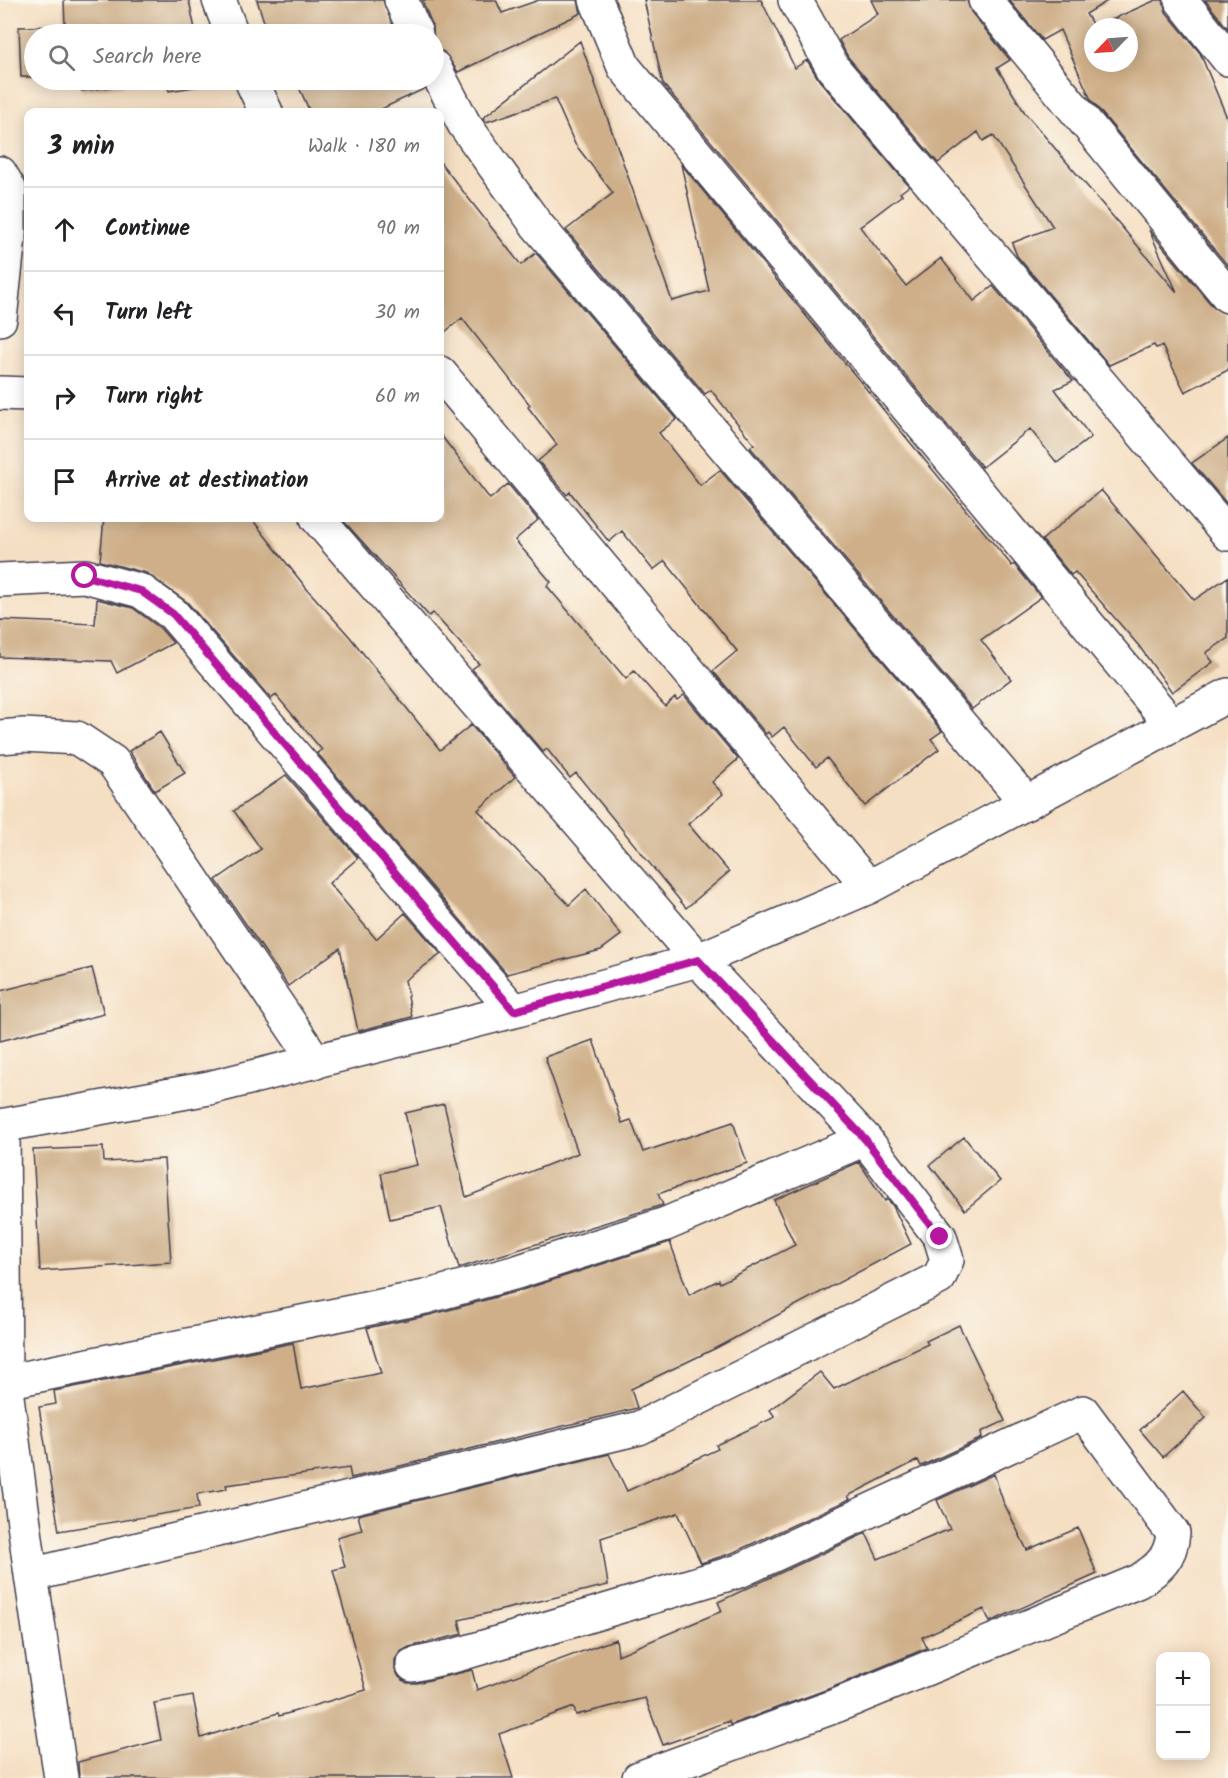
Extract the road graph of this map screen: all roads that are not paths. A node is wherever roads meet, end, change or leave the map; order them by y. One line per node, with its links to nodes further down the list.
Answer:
1 (219, 0): 7 (street)
2 (401, 0): 8 (street)
3 (596, 0): 23 (street)
4 (795, 0): 20 (street)
5 (985, 0): 14 (street)
6 (1181, 0): 9 (street)
7 (228, 24)
8 (412, 24)
9 (1228, 59)
10 (444, 86): 25 (street)
11 (256, 90): 12 (street)
12 (264, 108)
13 (0, 173): 15 (street)
14 (1228, 296)
15 (0, 319)
16 (444, 378): 26 (street)
17 (0, 393): 18 (street)
18 (24, 394)
19 (319, 522): 27 (street)
20 (1228, 534)
21 (0, 580): 28 (street)
22 (1228, 695): 23 (street)
23 (1171, 724): 25 (street)
24 (0, 736): 29 (street)
25 (1027, 803): 26 (street)
26 (869, 887): 27 (street)
27 (698, 960): 28 (street); 31 (street)
28 (514, 1011): 29 (street)
29 (316, 1062): 30 (street)
30 (2, 1126): 32 (street)
31 (865, 1139): 32 (street); 33 (street)
32 (4, 1382): 33 (street)
33 (31, 1575): 35 (street)
34 (413, 1665): 36 (street)
35 (61, 1778)
36 (639, 1778)

